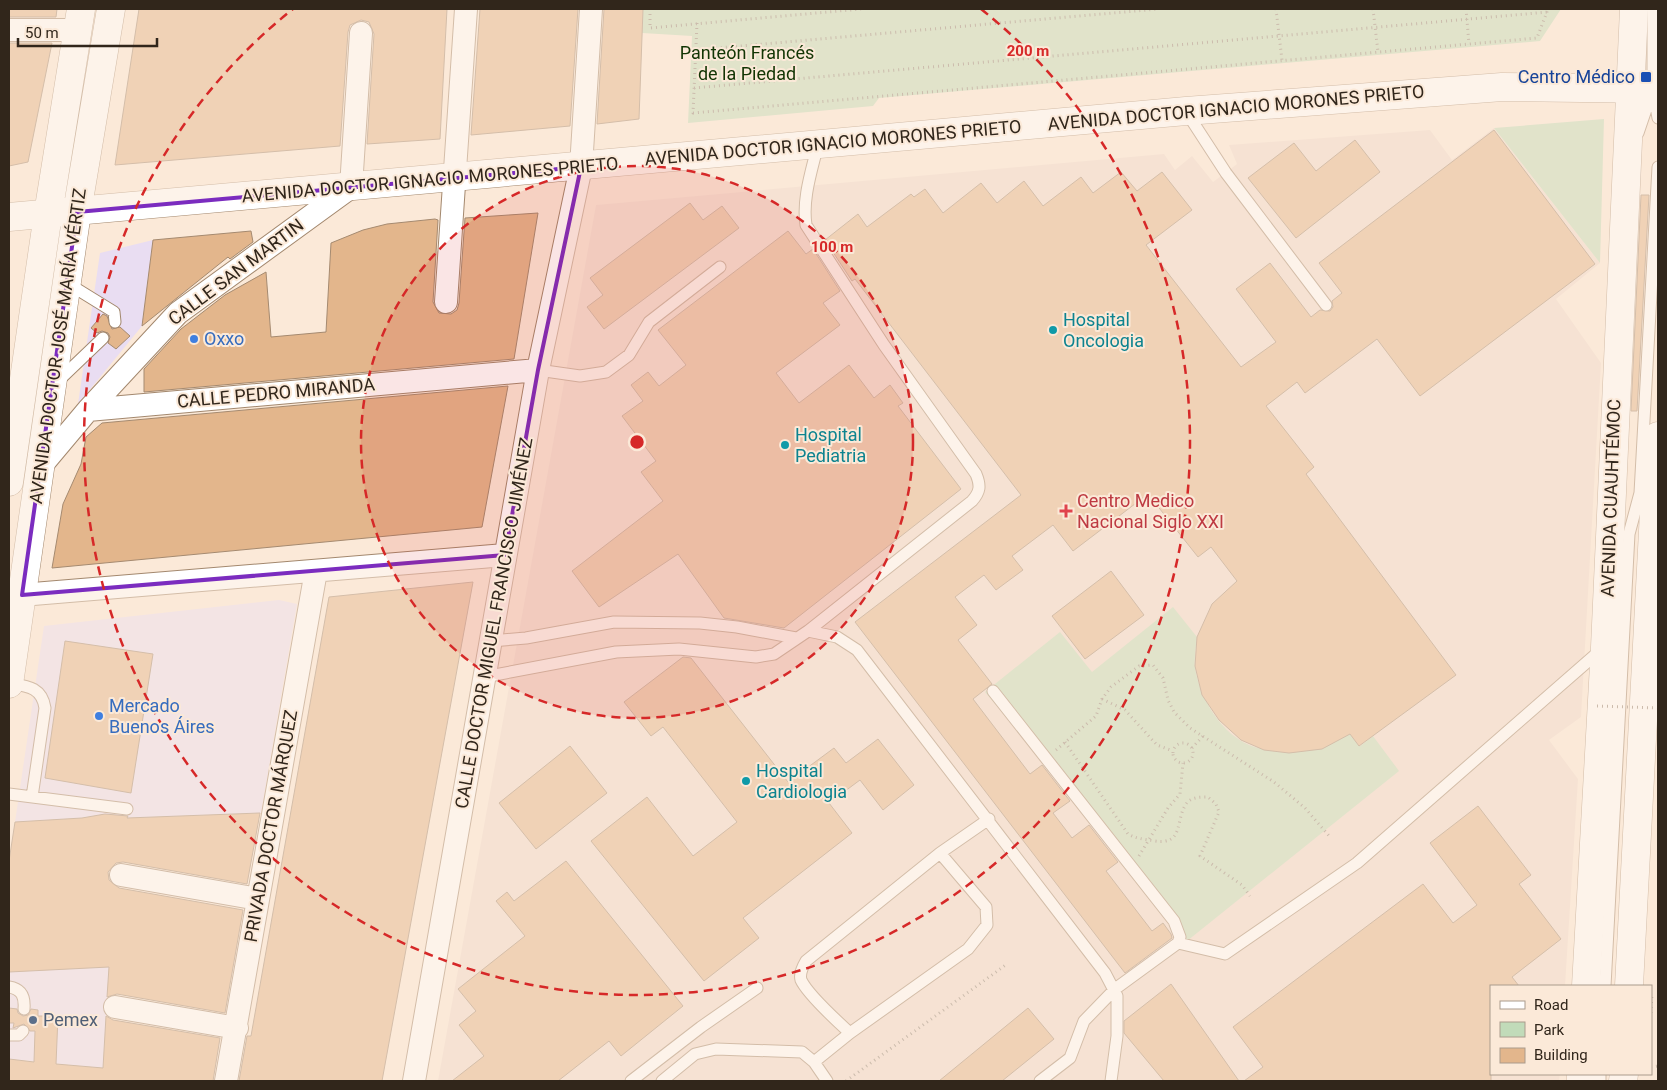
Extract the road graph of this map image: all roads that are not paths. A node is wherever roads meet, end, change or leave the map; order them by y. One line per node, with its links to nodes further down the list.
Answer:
1 (111, 9): 17 (main road, AVENIDA DOCTOR JOSÉ MARÍA VÉRTIZ)
2 (466, 9): 15 (street)
3 (591, 9): 13 (street, CALLE DOCTOR MIGUEL FRANCISCO JIMÉNEZ)
4 (1634, 9): 9 (main road, AVENIDA CUAUHTÉMOC)
5 (1653, 9): 9 (lane)
6 (80, 19): 7 (street); 18 (main road, AVENIDA DOCTOR JOSÉ MARÍA VÉRTIZ)
7 (9, 30)
8 (361, 33): 16 (street)
9 (1647, 89): 10 (main road, AVENIDA DOCTOR IGNACIO MORONES PRIETO); 11 (lane); 32 (lane); 39 (main road, AVENIDA CUAUHTÉMOC)
10 (1186, 111): 12 (main road, AVENIDA DOCTOR IGNACIO MORONES PRIETO); 23 (lane)
11 (1658, 118)
12 (818, 144): 13 (main road, AVENIDA DOCTOR IGNACIO MORONES PRIETO); 36 (lane)
13 (582, 166): 15 (main road, AVENIDA DOCTOR IGNACIO MORONES PRIETO); 26 (street, CALLE DOCTOR MIGUEL FRANCISCO JIMÉNEZ)
14 (1658, 167): 32 (lane)
15 (455, 178): 16 (main road, AVENIDA DOCTOR IGNACIO MORONES PRIETO); 22 (street)
16 (351, 187): 17 (main road, AVENIDA DOCTOR IGNACIO MORONES PRIETO); 28 (street, CALLE SAN MARTIN)
17 (78, 212): 18 (main road, AVENIDA DOCTOR IGNACIO MORONES PRIETO); 21 (main road, AVENIDA DOCTOR JOSÉ MARÍA VÉRTIZ)
18 (48, 214): 19 (main road, AVENIDA DOCTOR IGNACIO MORONES PRIETO); 31 (main road, AVENIDA DOCTOR JOSÉ MARÍA VÉRTIZ)
19 (9, 218)
20 (720, 267): 26 (lane)
21 (67, 283): 24 (lane); 27 (main road, AVENIDA DOCTOR JOSÉ MARÍA VÉRTIZ)
22 (446, 302)
23 (1326, 305)
24 (115, 322)
25 (103, 338): 27 (lane)
26 (538, 370): 28 (street, CALLE PEDRO MIRANDA); 33 (street, CALLE DOCTOR MIGUEL FRANCISCO JIMÉNEZ)
27 (52, 386): 30 (main road, AVENIDA DOCTOR JOSÉ MARÍA VÉRTIZ)
28 (88, 410): 30 (street)
29 (1658, 436): 53 (main road)
30 (41, 466): 35 (main road, AVENIDA DOCTOR JOSÉ MARÍA VÉRTIZ)
31 (9, 482)
32 (1629, 534): 52 (lane)
33 (506, 555): 34 (street); 38 (street, CALLE DOCTOR MIGUEL FRANCISCO JIMÉNEZ)
34 (316, 571): 35 (street); 49 (street, PRIVADA DOCTOR MÁRQUEZ)
35 (16, 596): 41 (main road, AVENIDA DOCTOR JOSÉ MARÍA VÉRTIZ)
36 (808, 631): 37 (lane); 46 (lane)
37 (796, 638): 38 (lane); 40 (lane)
38 (491, 641): 40 (street, CALLE DOCTOR MIGUEL FRANCISCO JIMÉNEZ)
39 (1605, 647): 50 (lane); 51 (main road, AVENIDA CUAUHTÉMOC)
40 (484, 677): 67 (street, CALLE DOCTOR MIGUEL FRANCISCO JIMÉNEZ)
41 (9, 684): 44 (lane)
42 (993, 691): 50 (lane)
43 (9, 794): 44 (lane)
44 (32, 798): 45 (lane)
45 (127, 809)
46 (989, 819): 47 (lane); 56 (lane)
47 (940, 853): 61 (lane); 61 (lane)
48 (121, 875): 49 (street)
49 (258, 899): 59 (street, PRIVADA DOCTOR MÁRQUEZ)
50 (1178, 943): 56 (lane)
51 (1586, 985)
52 (1605, 985)
53 (1628, 985)
54 (9, 987): 58 (lane)
55 (757, 988): 63 (lane)
56 (1115, 989): 71 (lane); 72 (lane)
57 (115, 1007): 59 (street)
58 (24, 1009)
59 (237, 1028): 66 (street, PRIVADA DOCTOR MÁRQUEZ)
60 (23, 1031): 62 (lane)
61 (850, 1033): 65 (lane)
62 (9, 1035)
63 (684, 1041): 64 (lane); 68 (lane)
64 (695, 1054): 65 (lane); 69 (lane)
65 (814, 1062): 70 (lane)
66 (226, 1081)
67 (414, 1081)
68 (631, 1081)
69 (662, 1081)
70 (827, 1081)
71 (1040, 1081)
72 (1111, 1081)

